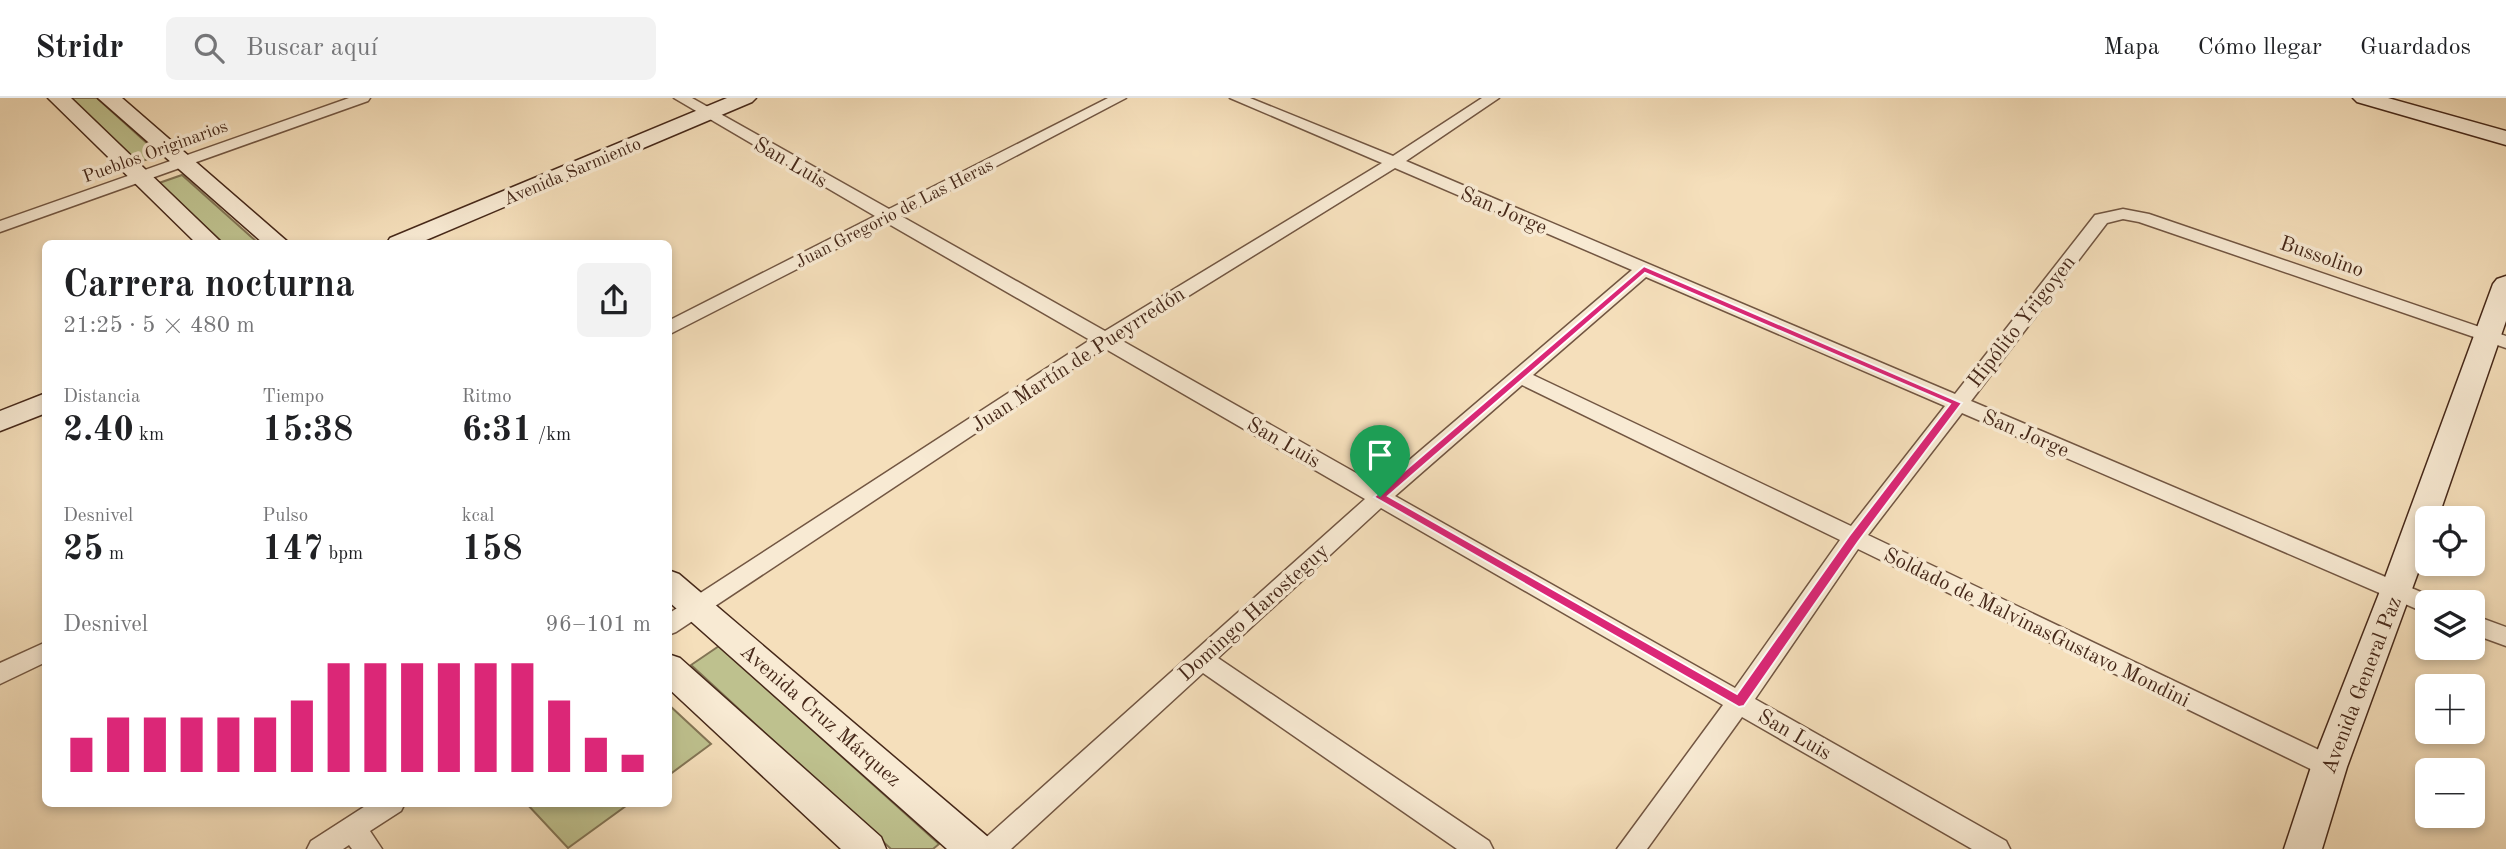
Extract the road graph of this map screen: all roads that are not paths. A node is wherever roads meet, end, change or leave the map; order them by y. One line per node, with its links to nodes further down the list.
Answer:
1 (59, 98): 14 (main road)
2 (109, 98): 12 (main road)
3 (363, 98): 12 (street, Pueblos Originarios)
4 (681, 98): 10 (street, San Luis)
5 (745, 98): 10 (main road, Avenida Sarmiento)
6 (1119, 98): 16 (street, Juan Gregorio de Las Heras)
7 (1237, 98): 13 (street, San Jorge)
8 (1493, 98): 13 (street, Juan Martín de Pueyrredón)
9 (2364, 98): 11 (main road)
10 (708, 114): 16 (street, San Luis); 20 (main road, Avenida Sarmiento)
11 (2506, 138)
12 (184, 162): 14 (street, Pueblos Originarios); 19 (main road)
13 (1394, 162): 21 (street, San Jorge); 25 (street, Juan Martín de Pueyrredón)
14 (142, 177): 17 (street, Pueblos Originarios); 18 (main road)
15 (2123, 214): 24 (street, Bussolino); 28 (street, Hipólito Yrigoyen)
16 (887, 216): 23 (street, Juan Gregorio de Las Heras); 25 (street, San Luis)
17 (0, 227)
18 (207, 240)
19 (274, 240)
20 (406, 240)
21 (1644, 269): 26 (street, Domingo Harosteguy); 28 (street, San Jorge)
22 (2506, 284): 24 (main road, Avenida General Paz)
23 (672, 327)
24 (2496, 339): 35 (main road, Avenida General Paz)
25 (1104, 340): 32 (street, San Luis); 37 (street, Juan Martín de Pueyrredón)
26 (1518, 375): 32 (street, Domingo Harosteguy); 33 (street, Soldado de MalvinasGustavo Mondini)
27 (42, 388): 30 (main road)
28 (1957, 403): 33 (street, Hipólito Yrigoyen); 35 (street, San Jorge)
29 (42, 404): 31 (main road)
30 (0, 405)
31 (0, 422)
32 (1380, 497): 42 (street, Domingo Harosteguy); 45 (street, San Luis)
33 (1853, 539): 45 (street, Hipólito Yrigoyen); 46 (street, Soldado de MalvinasGustavo Mondini)
34 (672, 585): 37 (main road, Avenida Cruz Márquez)
35 (2396, 591): 36 (street, San Jorge); 46 (main road, Avenida General Paz)
36 (2415, 599)
37 (698, 607): 38 (street, Juan Martín de Pueyrredón); 51 (main road, Avenida Cruz Márquez)
38 (672, 623)
39 (2485, 629): 40 (street)
40 (2506, 637)
41 (42, 653): 44 (street)
42 (1200, 659): 52 (street, Domingo Harosteguy); 53 (street)
43 (672, 671): 50 (main road)
44 (0, 674)
45 (1739, 702): 54 (street, Hipólito Yrigoyen); 55 (street, San Luis)
46 (2329, 767): 56 (main road, Avenida General Paz)
47 (388, 807): 48 (street)
48 (360, 839): 49 (street)
49 (321, 849)
50 (867, 849)
51 (974, 849)
52 (992, 849)
53 (1479, 849)
54 (1631, 849)
55 (1996, 849)
56 (2303, 849)

